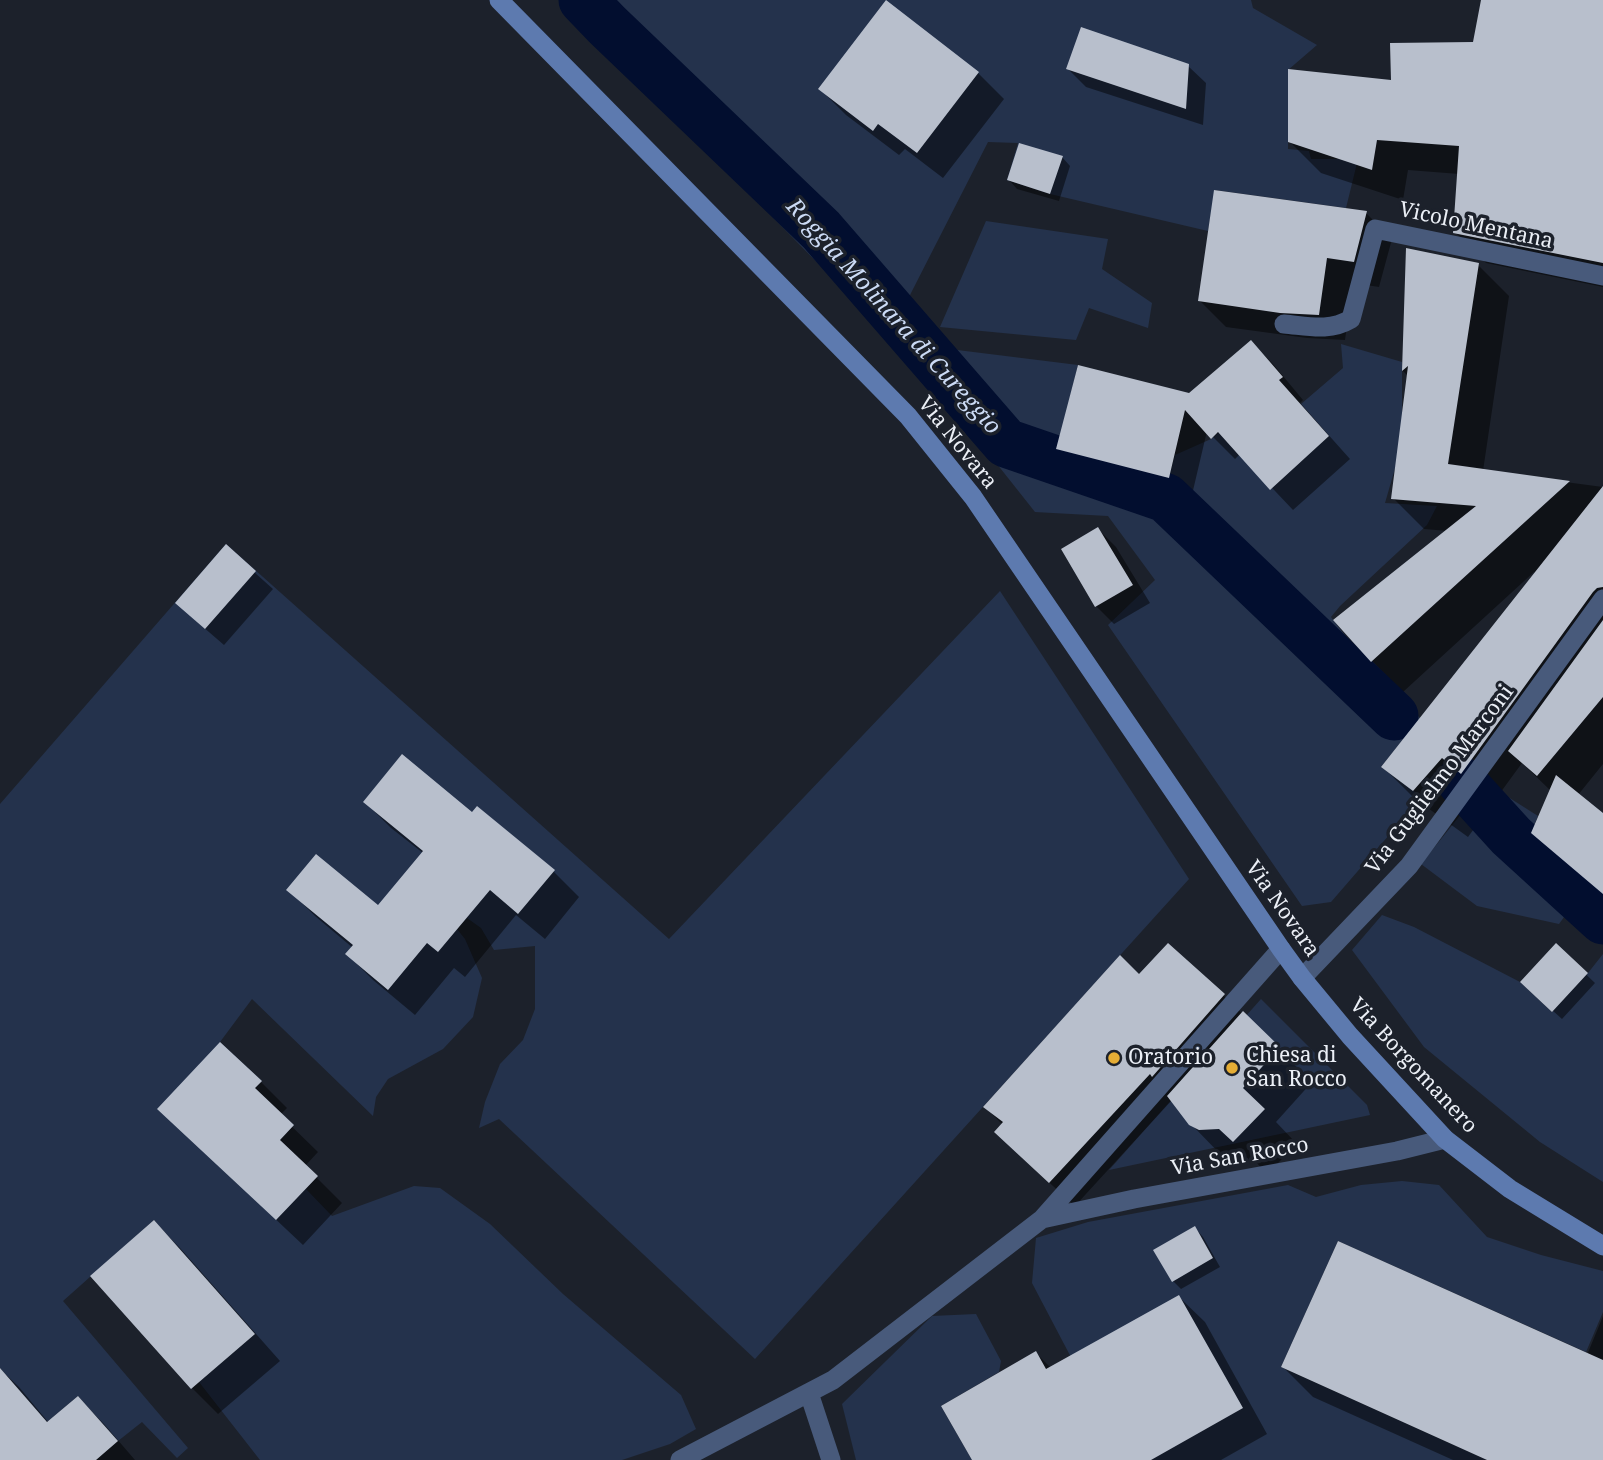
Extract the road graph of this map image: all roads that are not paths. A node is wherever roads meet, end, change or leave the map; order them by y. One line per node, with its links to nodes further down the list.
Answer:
1 (499, 0): 5 (main road, Via Novara)
2 (1603, 276): 3 (street, Vicolo Mentana)
3 (1284, 324)
4 (1603, 599): 6 (street, Via Guglielmo Marconi)
5 (1281, 949): 6 (main road, Via Novara); 8 (street, Via San Rocco)
6 (1302, 978): 7 (main road, Via Borgomanero)
7 (1446, 1139): 8 (street, Via San Rocco); 9 (main road, Via Borgomanero)
8 (1042, 1219): 10 (street, Via San Rocco)
9 (1603, 1247)
10 (808, 1393): 11 (street, Via San Rocco); 12 (street)
11 (680, 1460)
12 (831, 1460)

